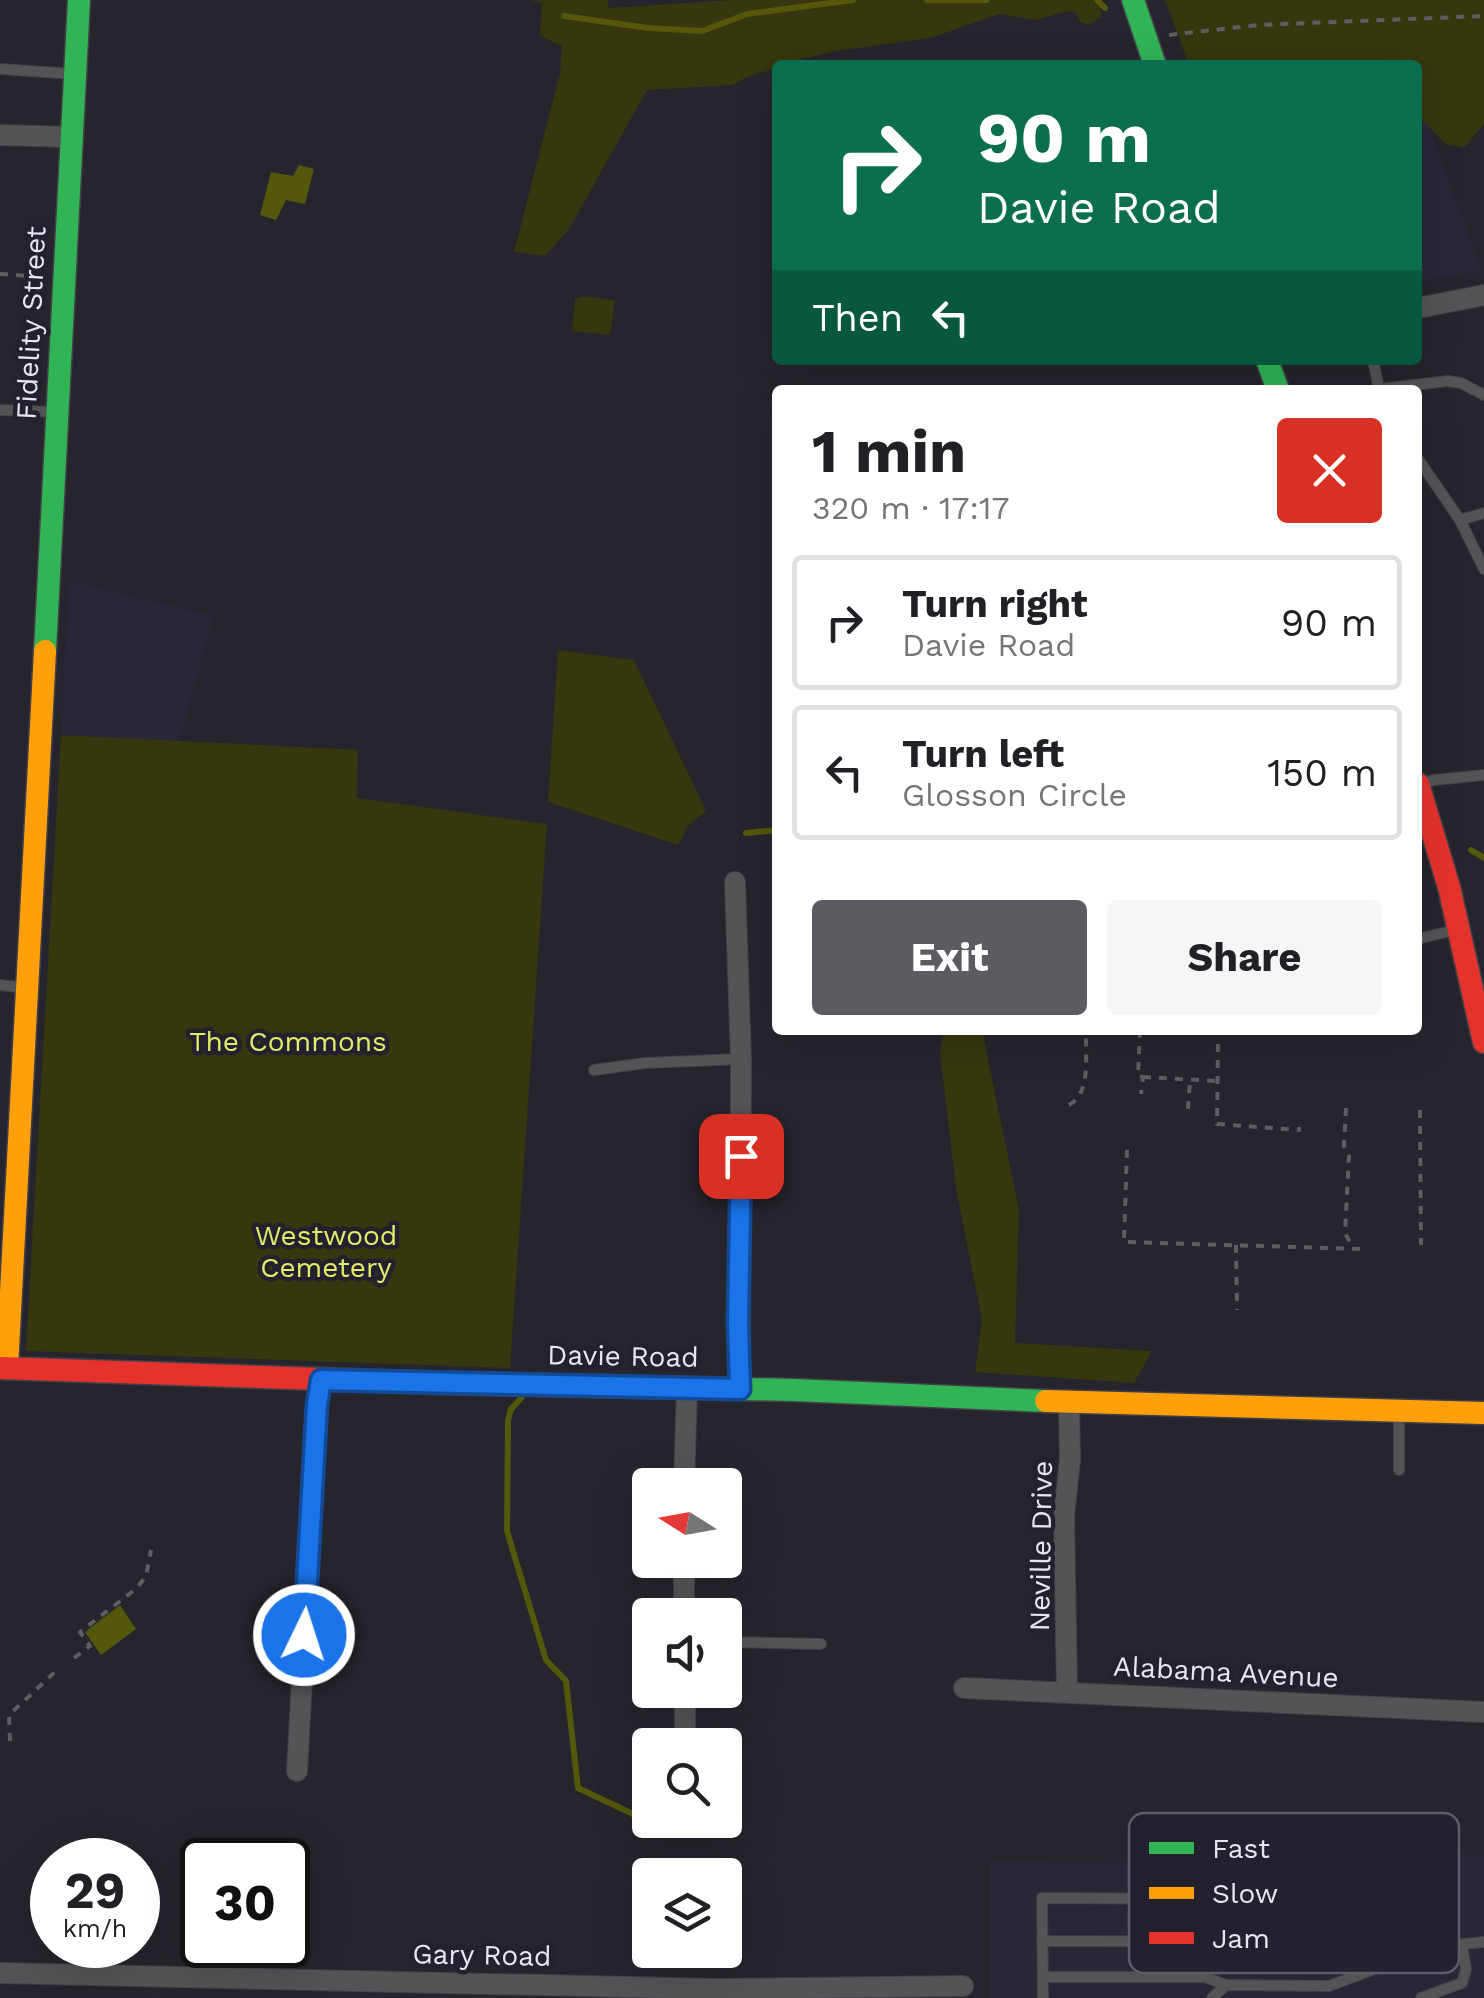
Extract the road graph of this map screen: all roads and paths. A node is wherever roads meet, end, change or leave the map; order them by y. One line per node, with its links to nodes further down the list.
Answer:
1 (78, 0): 7 (street, Fidelity Street)
2 (1133, 0): 5 (street)
3 (1484, 16): 4 (path)
4 (1169, 35)
5 (1153, 60)
6 (0, 69): 7 (lane)
7 (75, 74): 9 (street, Fidelity Street)
8 (0, 135): 9 (street)
9 (71, 137): 11 (street, Fidelity Street)
10 (0, 274): 11 (path)
11 (64, 278): 17 (street, Fidelity Street)
12 (1484, 295): 13 (street)
13 (1422, 307)
14 (1414, 385): 15 (lane)
15 (1484, 395)
16 (0, 410): 17 (lane)
17 (57, 412): 29 (street, Fidelity Street)
18 (1422, 465): 20 (lane)
19 (1484, 513): 20 (lane)
20 (1460, 520): 21 (lane)
21 (1484, 569)
22 (1484, 775): 23 (lane)
23 (1422, 784)
24 (1422, 799): 26 (street)
25 (735, 882): 34 (street)
26 (1459, 928): 27 (lane); 32 (street)
27 (1422, 938)
28 (0, 985): 29 (lane)
29 (27, 988): 51 (street, Fidelity Street)
30 (1086, 1035): 40 (path)
31 (1140, 1035): 36 (path)
32 (1484, 1042)
33 (1218, 1044): 38 (path)
34 (741, 1059): 35 (lane); 54 (street)
35 (594, 1070)
36 (1142, 1077): 37 (path); 39 (path)
37 (1190, 1080): 38 (path); 41 (path)
38 (1217, 1081): 44 (path)
39 (1142, 1094)
40 (1068, 1105)
41 (1188, 1108)
42 (1346, 1108): 48 (path)
43 (1420, 1110): 47 (path)
44 (1299, 1127)
45 (1128, 1150): 46 (path)
46 (1236, 1245): 48 (path); 50 (path)
47 (1421, 1245)
48 (1353, 1248): 49 (path)
49 (1362, 1249)
50 (1236, 1310)
51 (4, 1368): 52 (street, Davie Road)
52 (321, 1380): 53 (street, Davie Road); 69 (street)
53 (687, 1387): 54 (street, Davie Road); 58 (street)
54 (740, 1389): 55 (street, Davie Road)
55 (1069, 1401): 56 (street, Davie Road); 66 (street, Neville Drive)
56 (1399, 1410): 57 (street, Davie Road); 59 (lane)
57 (1484, 1414)
58 (685, 1468)
59 (1399, 1470)
60 (151, 1550): 63 (path)
61 (742, 1642): 62 (lane)
62 (821, 1644)
63 (74, 1658)
64 (56, 1671): 68 (path)
65 (964, 1688): 66 (street, Alabama Avenue)
66 (1067, 1692): 67 (street, Alabama Avenue)
67 (1484, 1712)
68 (10, 1741)
69 (297, 1771)
70 (1129, 1898): 71 (lane)
71 (1042, 1940): 72 (lane); 78 (lane)
72 (1129, 1941)
73 (1484, 1942): 75 (lane)
74 (1459, 1945): 75 (lane)
75 (1462, 1945): 87 (lane)
76 (0, 1973): 82 (street, Gary Road)
77 (1364, 1973): 81 (lane)
78 (1043, 1977): 79 (lane); 84 (lane)
79 (1226, 1985): 81 (lane); 85 (lane)
80 (963, 1986): 83 (street, Gary Road)
81 (1329, 1986): 86 (lane)
82 (263, 1988): 83 (street, Gary Road)
83 (644, 1992)
84 (1043, 1998)
85 (1212, 1998)
86 (1335, 1998)
87 (1421, 1998)

